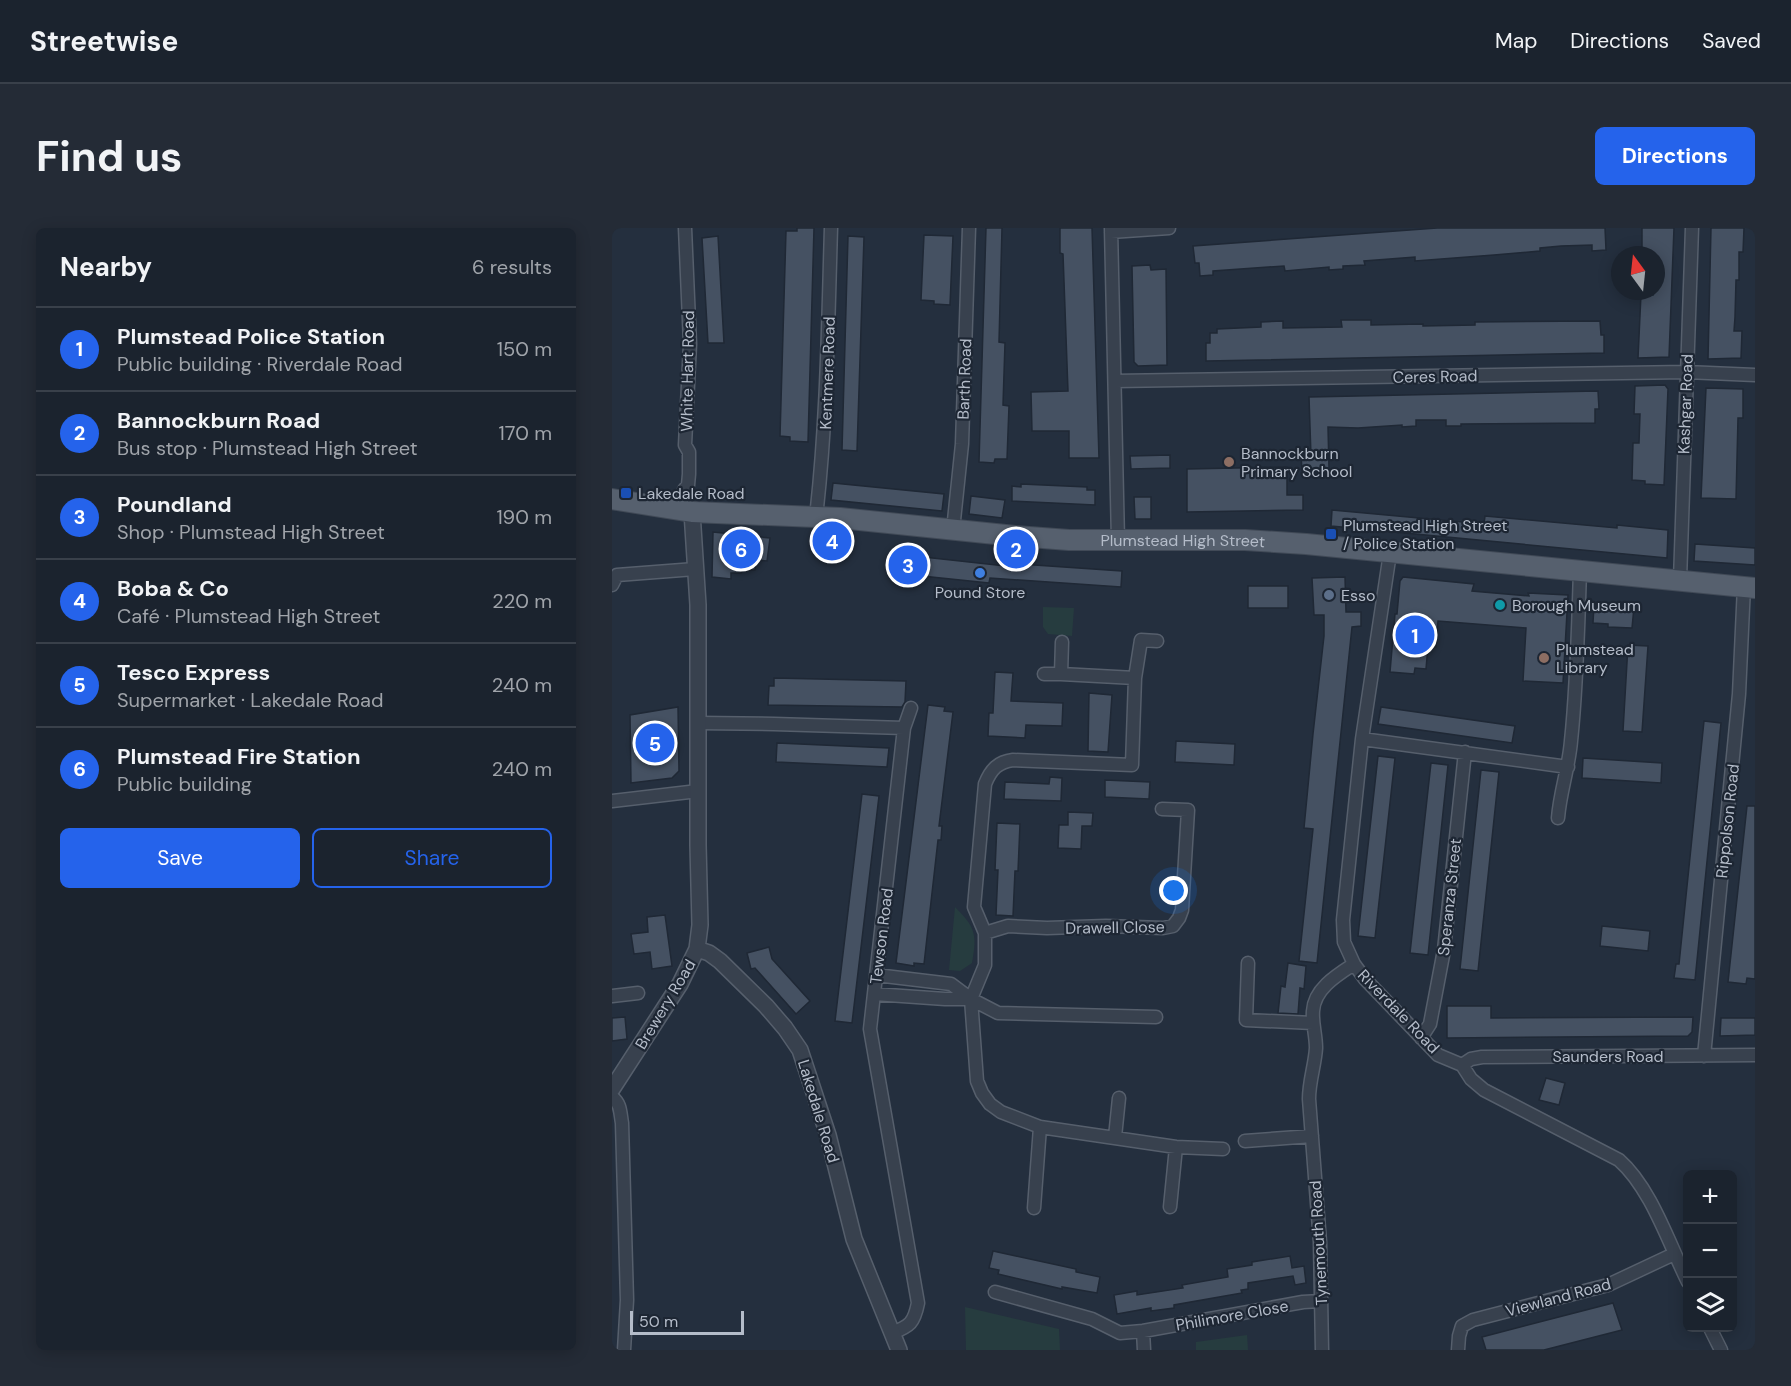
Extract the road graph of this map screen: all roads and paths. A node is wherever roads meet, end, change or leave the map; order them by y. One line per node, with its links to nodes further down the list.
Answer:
1 (686, 228): 11 (street, White Hart Road)
2 (831, 228): 12 (street, Kentmere Road)
3 (969, 228): 13 (street, Barth Road)
4 (1169, 228): 6 (street)
5 (1692, 228): 7 (street, Kashgar Road)
6 (1111, 230): 9 (street)
7 (1686, 372): 8 (street, Ceres Road); 9 (street, Ceres Road); 18 (street, Kashgar Road)
8 (1755, 375)
9 (1115, 381): 14 (street)
10 (612, 499): 11 (main road, Plumstead High Street)
11 (687, 511): 12 (main road, Plumstead High Street); 16 (street)
12 (816, 517): 13 (main road, Plumstead High Street)
13 (954, 530): 14 (main road, Plumstead High Street)
14 (1118, 541): 15 (main road, Plumstead High Street)
15 (1390, 553): 17 (main road, Plumstead High Street); 29 (street, Riverdale Road)
16 (695, 569): 19 (street); 27 (street)
17 (1580, 571): 18 (main road, Plumstead High Street); 31 (street)
18 (1680, 580): 20 (main road, Plumstead High Street)
19 (612, 585)
20 (1750, 587): 49 (street, Rippolson Road)
21 (1157, 640): 25 (street)
22 (1062, 642): 24 (street)
23 (1044, 674): 24 (street)
24 (1061, 674): 25 (street)
25 (1135, 678): 36 (street)
26 (911, 708): 28 (street)
27 (698, 723): 28 (street); 32 (street)
28 (904, 728): 40 (street, Tewson Road)
29 (1362, 739): 30 (street); 39 (street, Riverdale Road)
30 (1465, 752): 31 (street); 47 (street, Speranza Street)
31 (1568, 767): 35 (street)
32 (698, 791): 33 (street); 37 (street)
33 (612, 801)
34 (1162, 809): 36 (street, Drawell Close)
35 (1558, 818)
36 (985, 933): 44 (street)
37 (697, 949): 51 (street, Brewery Road); 68 (street, Lakedale Road)
38 (1248, 963): 46 (street)
39 (1354, 963): 46 (street, Tynemouth Road); 47 (street, Riverdale Road)
40 (876, 975): 42 (street, Tewson Road); 44 (street)
41 (638, 993): 43 (street)
42 (874, 994): 44 (street); 68 (street, Tewson Road)
43 (612, 996)
44 (971, 999): 45 (street); 54 (street)
45 (1156, 1017)
46 (1313, 1023): 55 (street, Tynemouth Road)
47 (1421, 1038): 50 (street, Riverdale Road)
48 (1755, 1055): 49 (street, Saunders Road)
49 (1704, 1056): 50 (street, Saunders Road)
50 (1462, 1065): 62 (street, Riverdale Road)
51 (612, 1089)
52 (612, 1097): 69 (street)
53 (1119, 1098): 56 (street)
54 (1040, 1127): 56 (street); 61 (street)
55 (1312, 1136): 57 (street); 65 (street, Tynemouth Road)
56 (1115, 1137): 58 (street)
57 (1245, 1141)
58 (1176, 1147): 59 (street); 60 (street)
59 (1223, 1149)
60 (1170, 1207)
61 (1035, 1208)
62 (1674, 1254): 63 (street, Riverdale Road); 73 (street, Viewland Road)
63 (1686, 1278)
64 (995, 1292): 66 (street, Philimore Close)
65 (1321, 1301): 66 (street, Philimore Close); 72 (street, Tynemouth Road)
66 (1143, 1331): 71 (street)
67 (1712, 1332): 74 (street)
68 (892, 1333): 70 (street, Lakedale Road)
69 (624, 1350)
70 (899, 1350)
71 (1144, 1350)
72 (1322, 1350)
73 (1458, 1350)
74 (1721, 1350)

